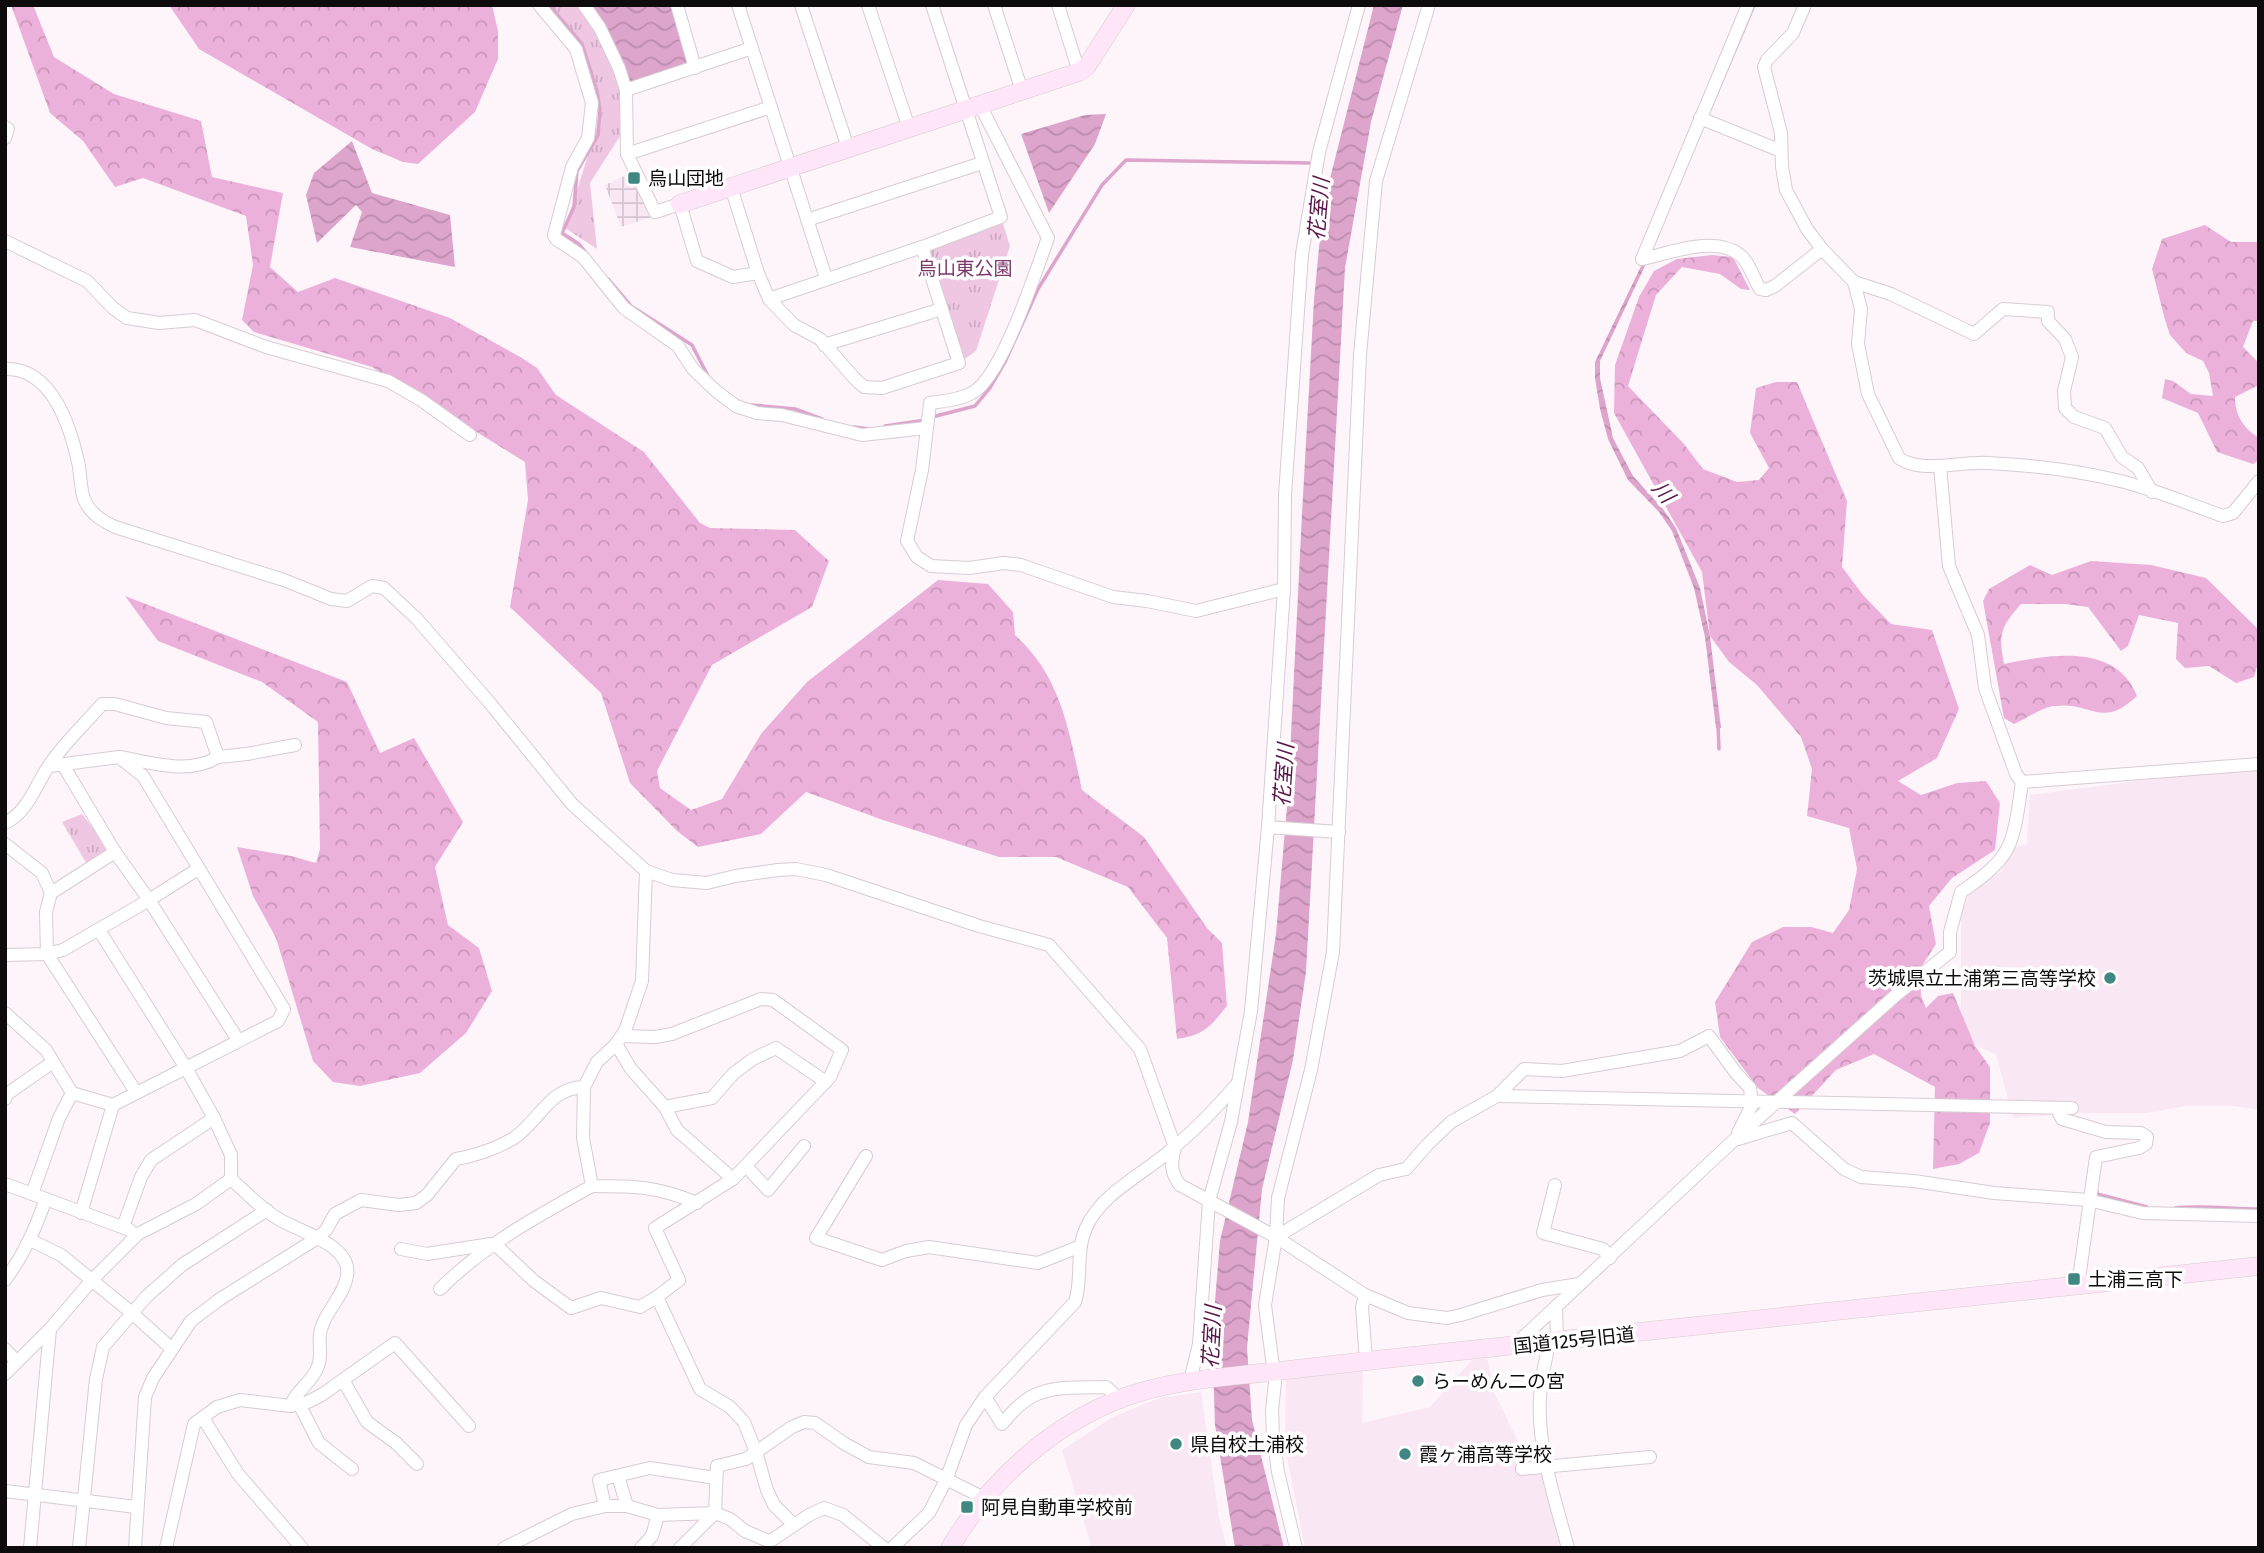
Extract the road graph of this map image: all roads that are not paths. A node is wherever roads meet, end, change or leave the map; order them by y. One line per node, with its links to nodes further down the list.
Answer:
1 (539, 5): 44 (street)
2 (584, 5): 18 (street)
3 (677, 5): 16 (street)
4 (738, 5): 15 (street)
5 (801, 5): 26 (street)
6 (868, 5): 24 (street)
7 (932, 5): 21 (street)
8 (994, 5): 19 (street)
9 (1058, 5): 17 (street)
10 (1359, 5): 49 (street)
11 (1429, 5): 59 (street)
12 (1748, 5): 22 (street)
13 (1805, 5): 27 (street)
14 (1124, 7): 17 (street)
15 (752, 48): 16 (street); 20 (street)
16 (695, 68): 18 (street)
17 (1079, 72): 19 (street)
18 (626, 90): 28 (street)
19 (1022, 91): 21 (street)
20 (771, 107): 28 (street); 30 (street)
21 (972, 107): 24 (street); 29 (street); 44 (street)
22 (1700, 118): 27 (street); 36 (street)
23 (5, 127): 25 (street)
24 (909, 128): 26 (street)
25 (5, 138)
26 (848, 148): 30 (street)
27 (1781, 151): 36 (street)
28 (626, 153): 32 (street)
29 (982, 163): 33 (street); 35 (street)
30 (790, 167): 31 (street); 33 (street)
31 (731, 187): 32 (street); 37 (street)
32 (680, 204): 37 (street)
33 (807, 220): 38 (street)
34 (5, 241): 45 (street)
35 (922, 247): 38 (street); 41 (street)
36 (1822, 249): 39 (street)
37 (758, 273): 40 (street)
38 (826, 278): 40 (street)
39 (1854, 282): 46 (street); 48 (street)
40 (769, 299): 42 (street)
41 (942, 309): 42 (street); 42 (street)
42 (824, 345)
43 (5, 369): 63 (street)
44 (926, 428): 49 (street)
45 (470, 435)
46 (1940, 466): 48 (street); 56 (street)
47 (2259, 481): 48 (street)
48 (2152, 492)
49 (1284, 589): 58 (street)
50 (295, 745): 52 (street)
51 (119, 757): 52 (street); 54 (street); 62 (street)
52 (218, 757): 55 (street)
53 (2259, 764): 56 (street)
54 (63, 765): 55 (street); 61 (street)
55 (49, 766): 57 (street)
56 (2022, 782): 82 (street)
57 (5, 823)
58 (1268, 827): 59 (street); 74 (street)
59 (1339, 832): 108 (street)
60 (5, 844): 64 (street)
61 (115, 852): 64 (street); 65 (street)
62 (198, 869): 65 (street); 71 (street)
63 (646, 871): 70 (street); 90 (street)
64 (51, 893): 67 (street)
65 (149, 900): 66 (street); 71 (street)
66 (99, 930): 67 (street); 73 (street)
67 (47, 954): 68 (street); 77 (street)
68 (5, 955)
69 (5, 1013): 72 (street)
70 (619, 1040): 75 (street); 76 (street); 84 (street)
71 (238, 1041): 73 (street)
72 (53, 1062): 78 (street); 79 (street)
73 (186, 1068): 77 (street); 87 (street)
74 (1239, 1081): 90 (street); 102 (street)
75 (826, 1082): 84 (street); 92 (street)
76 (584, 1087): 97 (street); 109 (street)
77 (136, 1092): 83 (street)
78 (72, 1093): 83 (street); 98 (street)
79 (6, 1095)
80 (1497, 1096): 81 (street); 81 (street); 108 (street)
81 (1752, 1101): 82 (street); 88 (street)
82 (1778, 1102): 85 (street); 88 (street)
83 (113, 1105): 104 (street)
84 (666, 1107): 94 (street)
85 (2072, 1108)
86 (2059, 1113): 100 (street)
87 (214, 1118): 93 (street); 106 (street)
88 (1734, 1140): 100 (street); 114 (street)
89 (804, 1146): 92 (street)
90 (1175, 1147): 102 (street); 112 (street)
91 (866, 1156): 112 (street)
92 (746, 1166): 94 (street)
93 (231, 1179): 103 (street); 107 (street)
94 (733, 1179): 101 (street)
95 (5, 1184): 98 (street)
96 (1555, 1185): 114 (street)
97 (592, 1186): 101 (street); 111 (street)
98 (32, 1194): 99 (street)
99 (46, 1199): 104 (street); 110 (street)
100 (2088, 1200): 105 (street); 119 (street)
101 (697, 1203): 122 (street)
102 (1214, 1204): 108 (street); 135 (street)
103 (267, 1210): 109 (street); 124 (street)
104 (81, 1213): 106 (street)
105 (2259, 1216)
106 (123, 1227): 107 (street)
107 (138, 1234): 117 (street)
108 (1272, 1234): 121 (street); 132 (street)
109 (319, 1237): 129 (street); 138 (street)
110 (30, 1240): 116 (street); 117 (street)
111 (491, 1244): 113 (street); 120 (street); 122 (street)
112 (1081, 1246): 136 (street)
113 (401, 1249)
114 (1610, 1258): 118 (street)
115 (2259, 1266): 119 (street, 国道125号旧道)
116 (5, 1280)
117 (92, 1280): 124 (street); 125 (street)
118 (1579, 1284): 121 (street); 123 (street)
119 (2078, 1286): 126 (street, 国道125号旧道)
120 (440, 1289)
121 (1365, 1295): 130 (street)
122 (657, 1297): 141 (street)
123 (1556, 1306): 126 (street); 127 (street)
124 (132, 1313): 129 (street); 153 (street)
125 (50, 1329): 131 (street); 151 (street)
126 (1553, 1342): 127 (street, 国道125号旧道); 144 (street)
127 (1515, 1346): 130 (street, 国道125号旧道)
128 (5, 1349): 131 (street)
129 (172, 1349): 156 (street)
130 (1366, 1361): 132 (street, 国道125号旧道)
131 (17, 1362): 133 (street)
132 (1268, 1372): 135 (street, 国道125号旧道); 171 (street)
133 (5, 1374)
134 (343, 1380): 138 (street); 140 (street); 143 (street)
135 (1197, 1380): 137 (street, 国道125号旧道)
136 (985, 1397): 137 (street); 149 (street)
137 (1121, 1399): 152 (street, 国道125号旧道)
138 (295, 1405): 139 (street); 145 (street)
139 (203, 1418): 163 (street); 164 (street)
140 (469, 1426)
141 (757, 1452): 148 (street); 149 (street); 159 (street)
142 (1650, 1457): 144 (street)
143 (417, 1464)
144 (1546, 1468): 146 (street); 172 (street)
145 (352, 1469)
146 (1522, 1469)
147 (618, 1476): 148 (street); 154 (street); 155 (street)
148 (716, 1478): 157 (street)
149 (946, 1480): 152 (street); 169 (street)
150 (5, 1491): 151 (street)
151 (34, 1495): 153 (street); 160 (street)
152 (984, 1498): 170 (street, 国道125号旧道)
153 (83, 1501): 156 (street); 161 (street)
154 (605, 1506): 155 (street); 165 (street)
155 (627, 1506): 158 (street)
156 (136, 1507): 162 (street)
157 (715, 1513): 158 (street); 159 (street); 167 (street)
158 (658, 1515): 166 (street)
159 (794, 1525): 168 (street)
160 (30, 1548)
161 (79, 1548)
162 (135, 1548)
163 (166, 1548)
164 (302, 1548)
165 (503, 1548)
166 (641, 1548)
167 (680, 1548)
168 (884, 1548)
169 (892, 1548)
170 (950, 1548)
171 (1296, 1548)
172 (1568, 1548)

